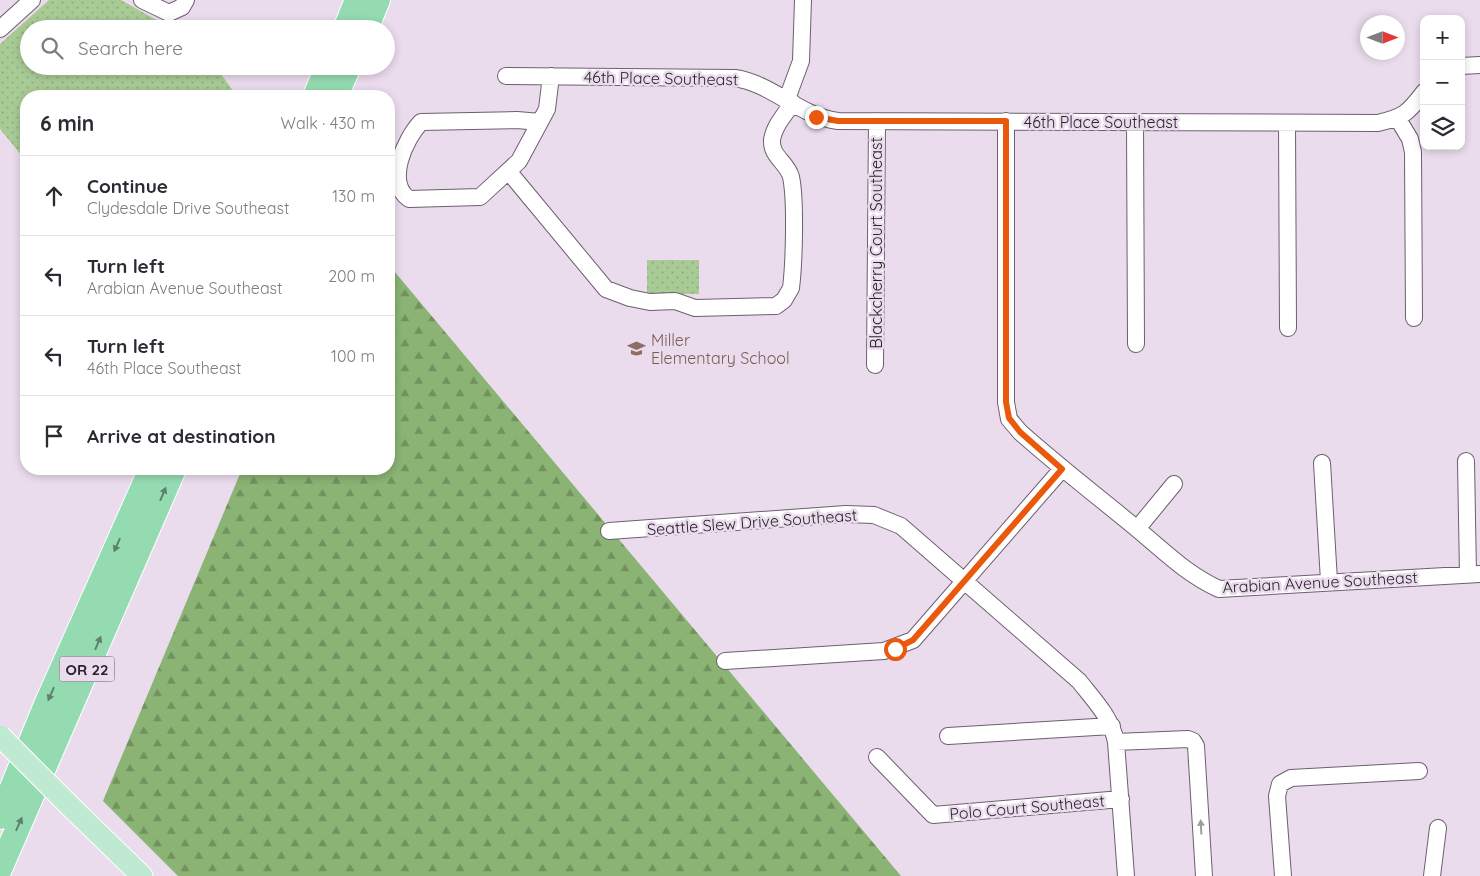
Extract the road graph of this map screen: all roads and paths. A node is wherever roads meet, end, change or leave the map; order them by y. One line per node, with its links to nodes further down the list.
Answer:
1 (32, 0): 9 (street)
2 (142, 0): 3 (street)
3 (186, 0)
4 (357, 0): 7 (highway)
5 (378, 0): 8 (highway)
6 (803, 0): 19 (street)
7 (349, 20)
8 (370, 20)
9 (0, 29)
10 (1480, 65): 11 (street)
11 (1465, 66)
12 (324, 75): 16 (highway)
13 (345, 75): 17 (highway)
14 (506, 76): 15 (street, 46th Place Southeast)
15 (551, 76): 19 (street, 46th Place Southeast); 22 (street)
16 (318, 90)
17 (339, 90)
18 (1420, 97): 20 (street)
19 (790, 101): 23 (street, 46th Place Southeast); 26 (street)
20 (1398, 119): 25 (street, 46th Place Southeast); 27 (street)
21 (1006, 121): 23 (street, 46th Place Southeast); 24 (street, 46th Place Southeast); 33 (street, Arabian Avenue Southeast)
22 (540, 122): 26 (street); 26 (street)
23 (877, 122): 30 (street, Blackcherry Court Southeast)
24 (1135, 122): 25 (street, 46th Place Southeast); 29 (street)
25 (1287, 124): 28 (street)
26 (509, 172)
27 (1414, 318)
28 (1288, 328)
29 (1136, 344)
30 (875, 365)
31 (1466, 461): 39 (street)
32 (1322, 463): 41 (street)
33 (1062, 469): 37 (street, Arabian Avenue Southeast); 40 (street)
34 (148, 475): 50 (highway, OR 22, one-way to 50)
35 (171, 475): 52 (highway, OR 22, one-way to 35)
36 (1174, 484): 37 (street)
37 (1137, 529): 41 (street, Arabian Avenue Southeast)
38 (609, 531): 40 (street, Seattle Slew Drive Southeast)
39 (1474, 575): 41 (street, Arabian Avenue Southeast)
40 (965, 582): 42 (street); 43 (street, Seattle Slew Drive Southeast)
41 (1329, 582)
42 (725, 661)
43 (1112, 726): 45 (street); 46 (street, Seattle Slew Drive Southeast)
44 (0, 736): 53 (main road, bridge)
45 (948, 736)
46 (1116, 742): 49 (street, Seattle Slew Drive Southeast); 55 (street, one-way to 46)
47 (877, 757): 49 (street, Polo Court Southeast)
48 (1419, 771): 56 (street)
49 (1121, 799): 54 (street, Seattle Slew Drive Southeast)
50 (0, 817)
51 (1438, 828): 57 (street)
52 (0, 869)
53 (142, 876)
54 (1126, 876)
55 (1204, 876)
56 (1283, 876)
57 (1432, 876)

